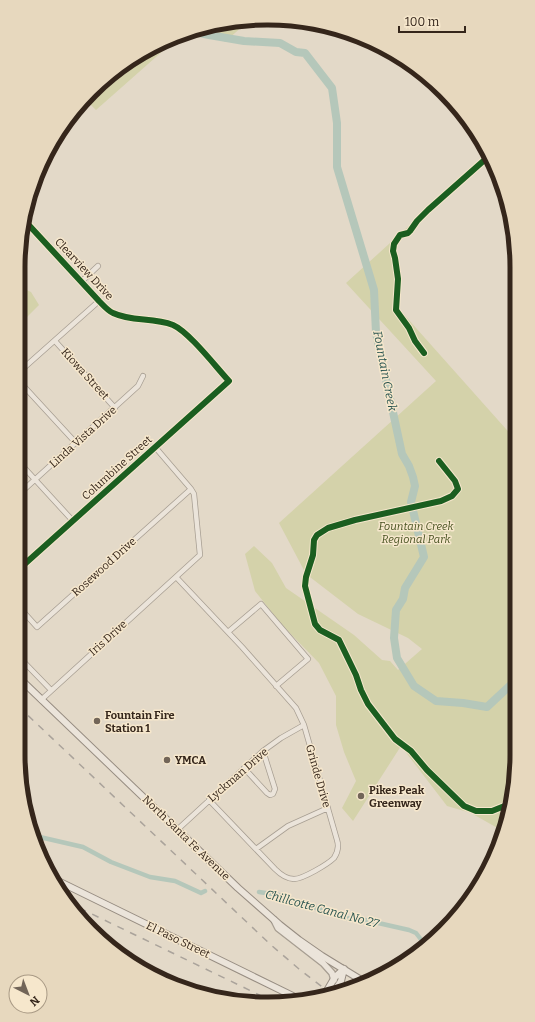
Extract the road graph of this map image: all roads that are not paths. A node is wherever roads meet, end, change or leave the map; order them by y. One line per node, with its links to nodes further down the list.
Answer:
1 (29, 225): 3 (street, Clearview Drive)
2 (98, 266): 3 (street)
3 (81, 282): 4 (street, Clearview Drive)
4 (99, 302): 5 (street); 8 (street, Clearview Drive)
5 (55, 341): 6 (street); 10 (street, Kiowa Street)
6 (25, 368)
7 (143, 376): 10 (street, Linda Vista Drive)
8 (229, 381): 12 (street, Columbine Street)
9 (25, 388): 11 (street)
10 (115, 408): 11 (street, Linda Vista Drive)
11 (76, 443): 14 (street, Linda Vista Drive)
12 (155, 448): 16 (street); 17 (street, Columbine Street)
13 (25, 469): 14 (street)
14 (35, 480): 15 (street, Linda Vista Drive); 17 (street)
15 (25, 489)
16 (191, 489): 19 (street); 20 (street, Rosewood Drive)
17 (73, 522): 18 (street, Columbine Street)
18 (25, 564)
19 (176, 577): 21 (street, Grinde Drive); 25 (street, Iris Drive)
20 (25, 614)
21 (228, 632): 24 (street, Grinde Drive); 24 (street)
22 (25, 663): 25 (street)
23 (25, 685): 26 (main road, North Santa Fe Avenue)
24 (276, 686): 27 (street, Grinde Drive)
25 (51, 690): 26 (street, Iris Drive)
26 (41, 700): 32 (main road, North Santa Fe Avenue)
27 (304, 726): 28 (street, Lyckman Drive); 31 (street, Grinde Drive)
28 (263, 751): 29 (street, Lyckman Drive); 29 (street)
29 (244, 768): 30 (street, Lyckman Drive)
30 (209, 800): 32 (street, Lyckman Drive); 33 (street, Grinde Drive)
31 (328, 808): 33 (street); 33 (street, Grinde Drive)
32 (177, 830): 35 (main road, North Santa Fe Avenue)
33 (256, 849)
34 (62, 883): 41 (main road, El Paso Street)
35 (274, 920): 36 (main road, North Santa Fe Avenue); 38 (street)
36 (344, 969): 37 (main road, North Santa Fe Avenue); 38 (main road); 39 (main road)
37 (360, 979)
38 (334, 980): 40 (main road)
39 (338, 986)
40 (328, 989)
41 (292, 995)

